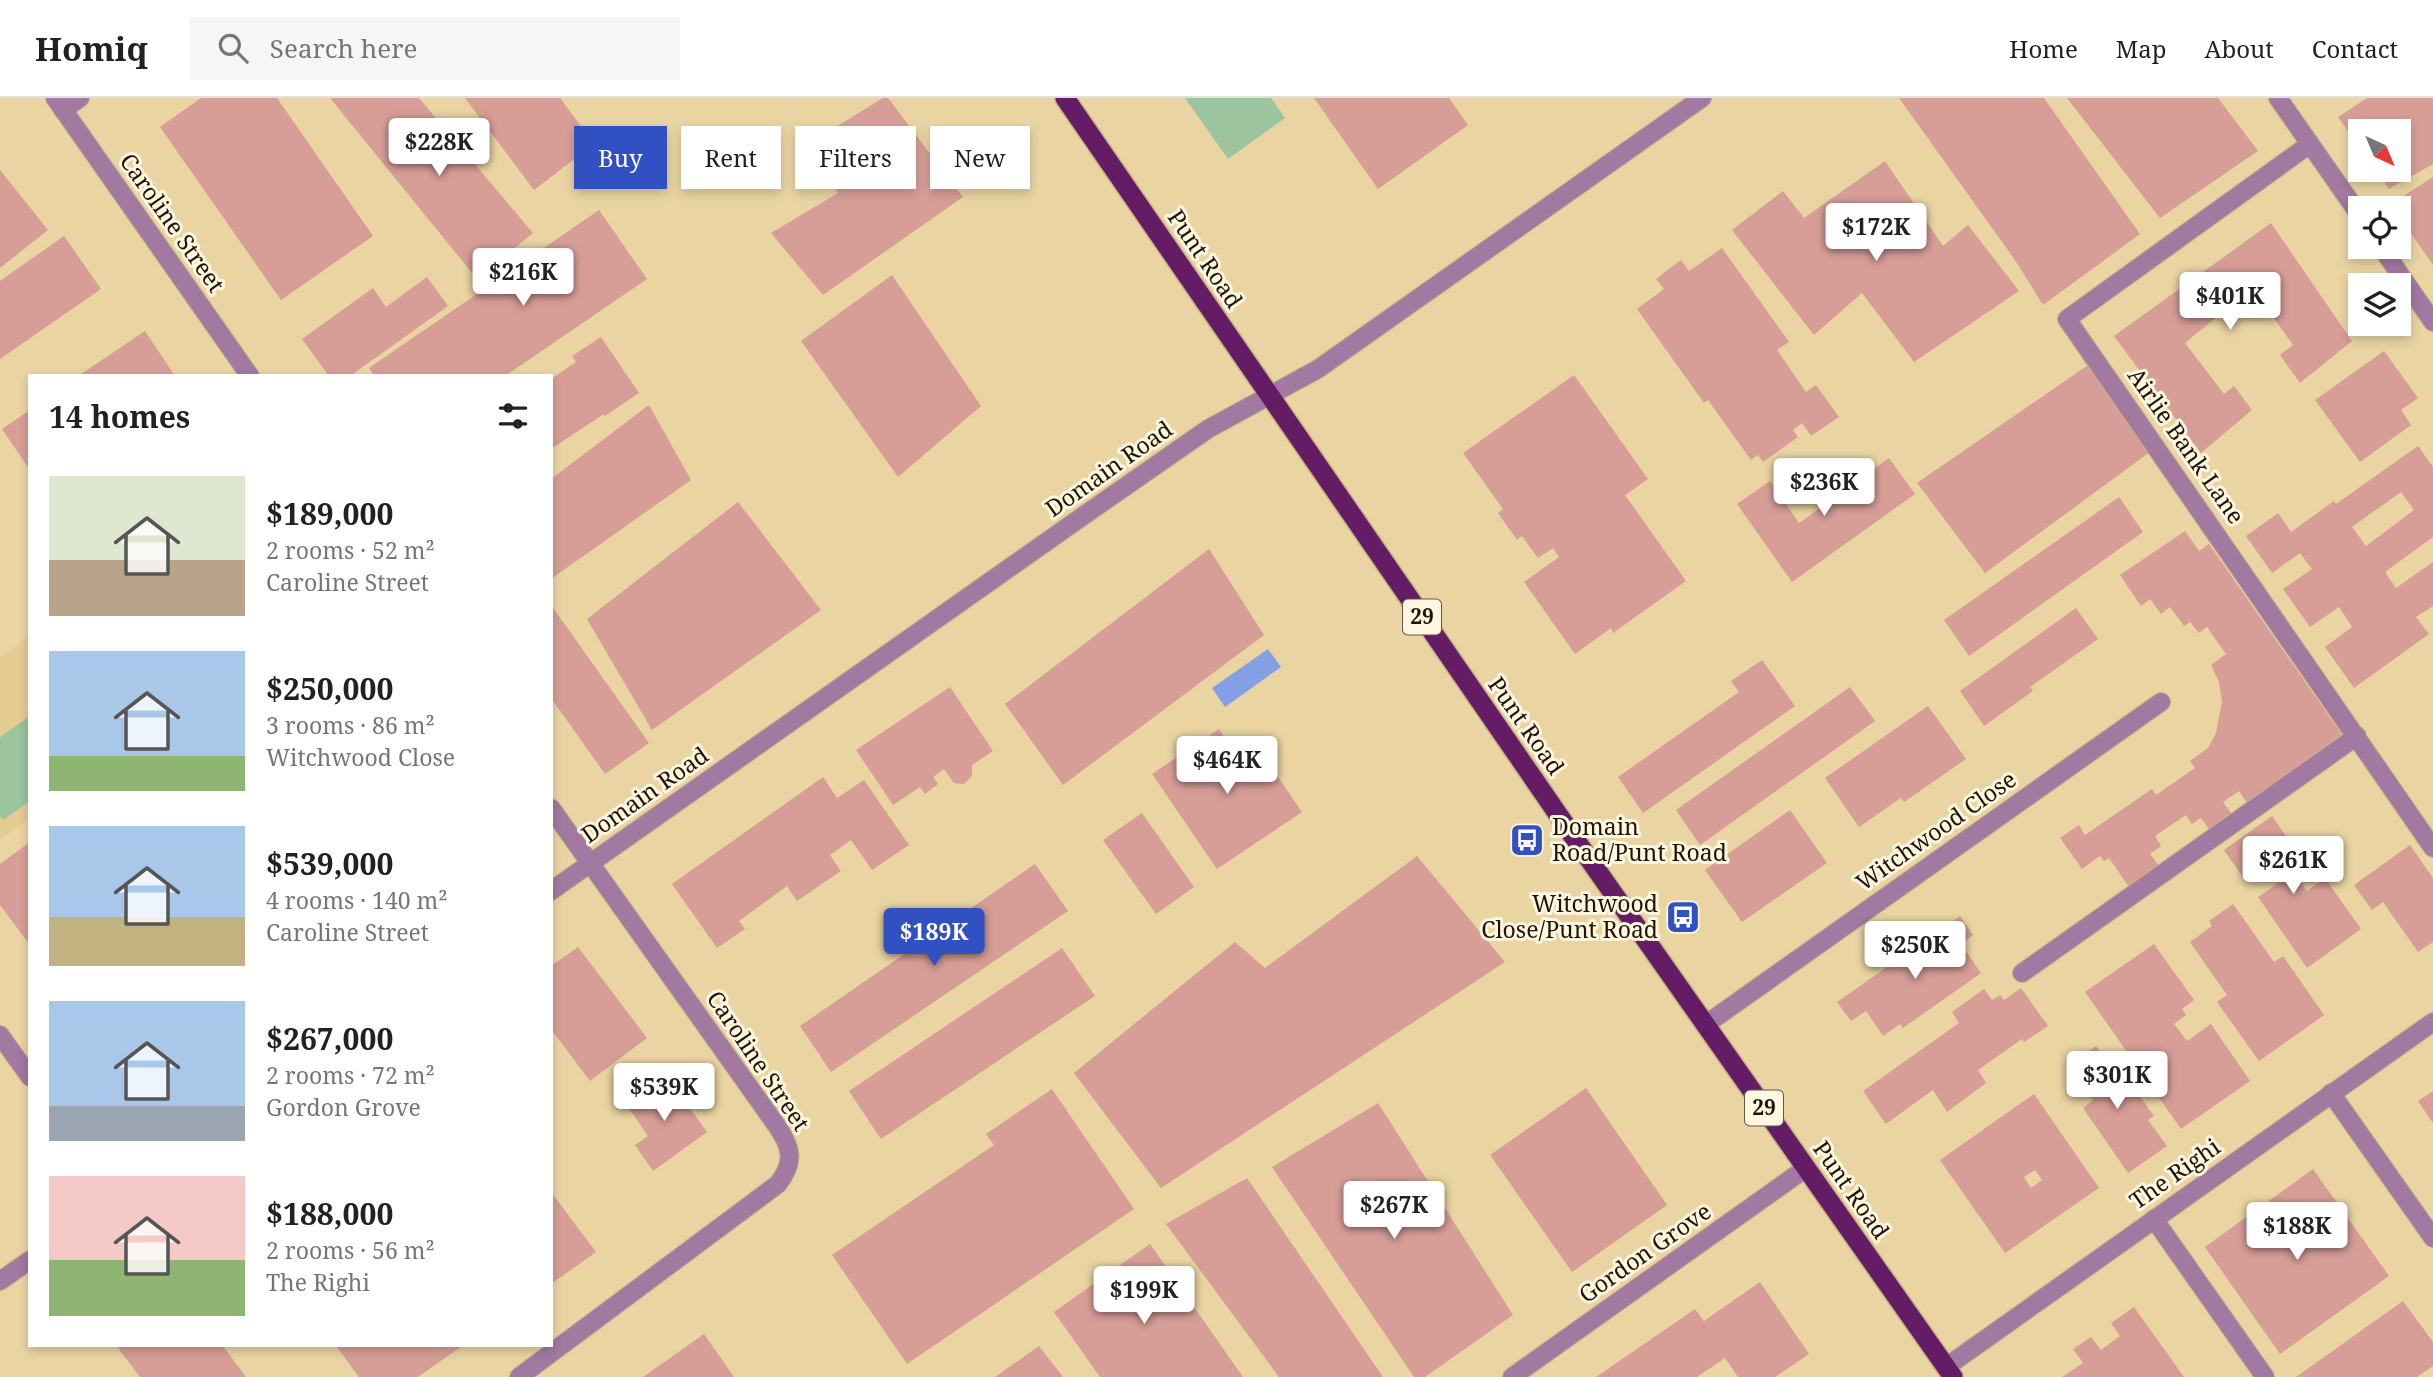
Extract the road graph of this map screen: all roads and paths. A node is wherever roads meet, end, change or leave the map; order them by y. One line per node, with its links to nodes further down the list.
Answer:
1 (80, 98): 5 (street)
2 (1065, 98): 11 (highway, Punt Road / 29)
3 (1702, 98): 11 (street, Domain Road)
4 (2278, 98): 6 (street)
5 (59, 104): 10 (street, Caroline Street)
6 (2310, 144): 7 (street); 13 (street, Airlie Bank Lane)
7 (2348, 198)
8 (2389, 259): 9 (street)
9 (2433, 321)
10 (249, 374)
11 (1270, 395): 16 (street, Domain Road); 20 (highway, Punt Road / 29)
12 (2161, 702): 20 (street, Witchwood Close)
13 (2357, 736): 15 (street, Airlie Bank Lane); 18 (street)
14 (553, 810): 16 (street, Caroline Street)
15 (2433, 848)
16 (590, 864): 17 (street, Domain Road); 30 (street, Caroline Street)
17 (553, 890)
18 (2022, 973)
19 (2433, 1022): 23 (street, The Righi)
20 (1704, 1025): 24 (highway, Punt Road / 29)
21 (0, 1034): 22 (street)
22 (28, 1074)
23 (2331, 1093): 25 (street, The Righi); 26 (street)
24 (1806, 1168): 29 (highway, Punt Road / 29); 31 (street, Gordon Grove)
25 (2154, 1219): 29 (street, The Righi); 32 (street)
26 (2433, 1238)
27 (28, 1261): 28 (street)
28 (0, 1281)
29 (1950, 1372)
30 (519, 1377)
31 (1512, 1377)
32 (2265, 1377)

